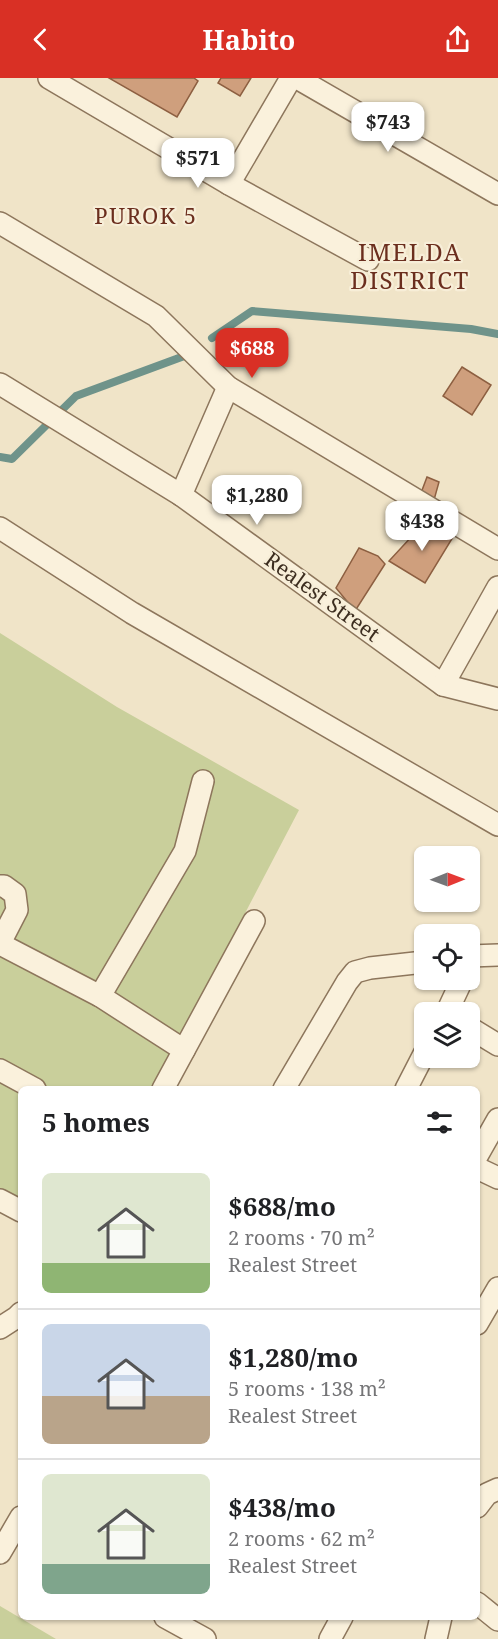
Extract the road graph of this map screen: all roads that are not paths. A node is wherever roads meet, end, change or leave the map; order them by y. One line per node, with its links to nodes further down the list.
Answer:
1 (49, 78): 4 (street)
2 (291, 78): 4 (street)
3 (297, 78): 5 (street)
4 (229, 184): 7 (street)
5 (498, 194)
6 (0, 222): 9 (street)
7 (368, 260)
8 (0, 384): 10 (street, Realest Street)
9 (228, 387): 10 (street); 12 (street)
10 (181, 495): 14 (street, Realest Street)
11 (0, 528): 17 (street)
12 (498, 549)
13 (498, 586): 14 (street)
14 (443, 685): 15 (street, Realest Street)
15 (498, 699)
16 (203, 781): 24 (street)
17 (498, 825)
18 (0, 886): 20 (street)
19 (254, 921): 27 (street)
20 (0, 943): 24 (street)
21 (498, 955): 22 (street)
22 (480, 957)
23 (414, 963): 32 (street)
24 (100, 996): 27 (street)
25 (480, 1034): 26 (street)
26 (498, 1045)
27 (184, 1050): 31 (street)
28 (417, 1068): 33 (street)
29 (0, 1070): 30 (street)
30 (29, 1086)
31 (165, 1086)
32 (286, 1086)
33 (408, 1086)
34 (498, 1119): 35 (street)
35 (480, 1151)
36 (480, 1169): 37 (street)
37 (498, 1178)
38 (0, 1200): 39 (street)
39 (18, 1209)
40 (498, 1288): 41 (street)
41 (480, 1319)
42 (498, 1489): 43 (street)
43 (480, 1503)
44 (18, 1527): 45 (street)
45 (0, 1553)
46 (480, 1606): 50 (street)
47 (170, 1620): 51 (street)
48 (340, 1620): 52 (street)
49 (440, 1620): 53 (street)
50 (498, 1620)
51 (205, 1639)
52 (330, 1639)
53 (436, 1639)

